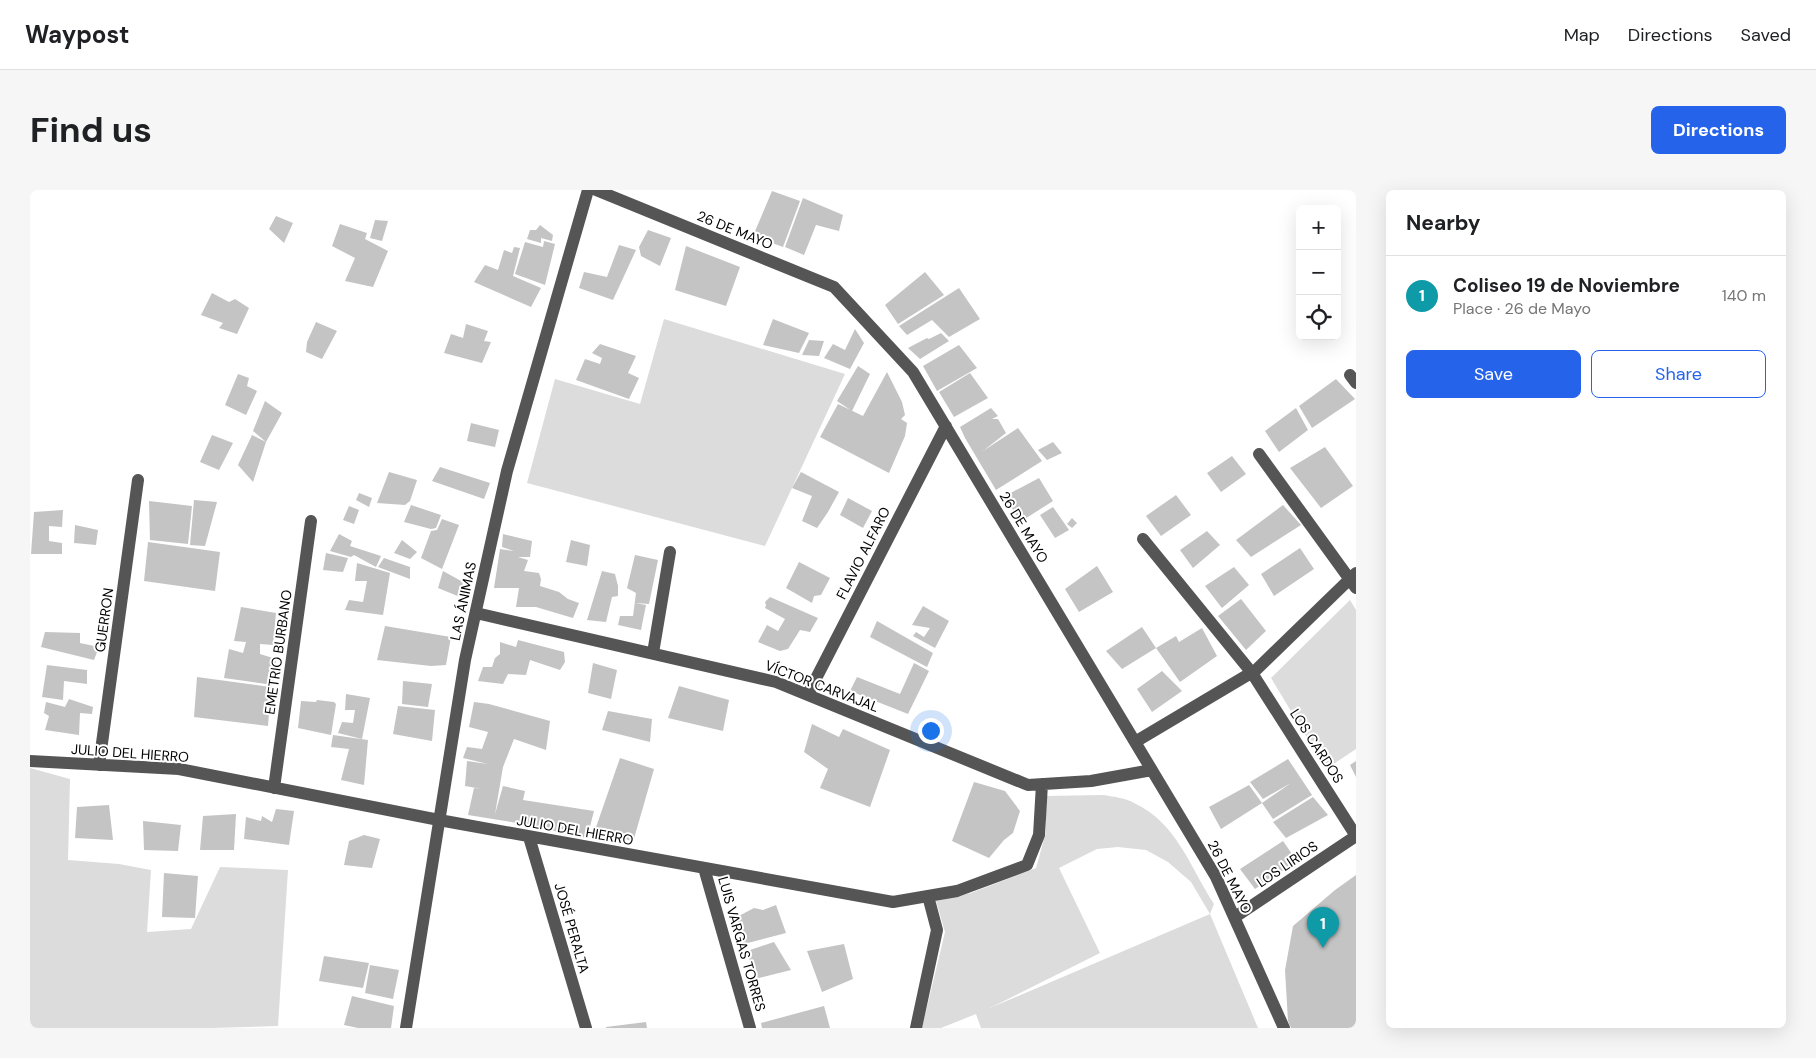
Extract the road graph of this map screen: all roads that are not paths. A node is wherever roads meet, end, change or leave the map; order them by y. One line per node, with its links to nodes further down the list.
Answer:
1 (588, 190): 10 (street, LAS ÁNIMAS)
2 (596, 190): 3 (street, 26 DE MAYO)
3 (946, 426): 13 (street, FLAVIO ALFARO); 14 (street, 26 DE MAYO)
4 (1260, 454): 9 (street)
5 (138, 480): 16 (street, GUERRON)
6 (311, 520): 19 (street, EMETRIO BURBANO)
7 (1143, 539): 12 (street, LOS CARDOS)
8 (670, 552): 11 (street)
9 (1354, 580): 12 (street)
10 (476, 612): 11 (street, VÍCTOR CARVAJAL); 20 (street, LAS ÁNIMAS)
11 (653, 653): 13 (street, VÍCTOR CARVAJAL)
12 (1252, 673): 14 (street); 21 (street, LOS CARDOS)
13 (808, 694): 18 (street, VÍCTOR CARVAJAL)
14 (1136, 742): 17 (street, 26 DE MAYO)
15 (30, 761): 16 (street, JULIO DEL HIERRO)
16 (99, 765): 19 (street, JULIO DEL HIERRO)
17 (1152, 770): 18 (street, VÍCTOR CARVAJAL); 25 (street, 26 DE MAYO)
18 (1042, 784): 24 (street, JULIO DEL HIERRO)
19 (274, 788): 20 (street, JULIO DEL HIERRO)
20 (439, 820): 22 (street, JULIO DEL HIERRO); 26 (street, LAS ÁNIMAS)
21 (1356, 836): 25 (street, LOS LIRIOS)
22 (529, 837): 23 (street, JULIO DEL HIERRO); 27 (street, JOSÉ PERALTA)
23 (704, 868): 24 (street, JULIO DEL HIERRO); 28 (street, LUIS VARGAS TORRES)
24 (928, 896): 29 (street)
25 (1234, 917): 30 (street, 26 DE MAYO)
26 (406, 1028)
27 (586, 1028)
28 (750, 1028)
29 (916, 1028)
30 (1284, 1028)

